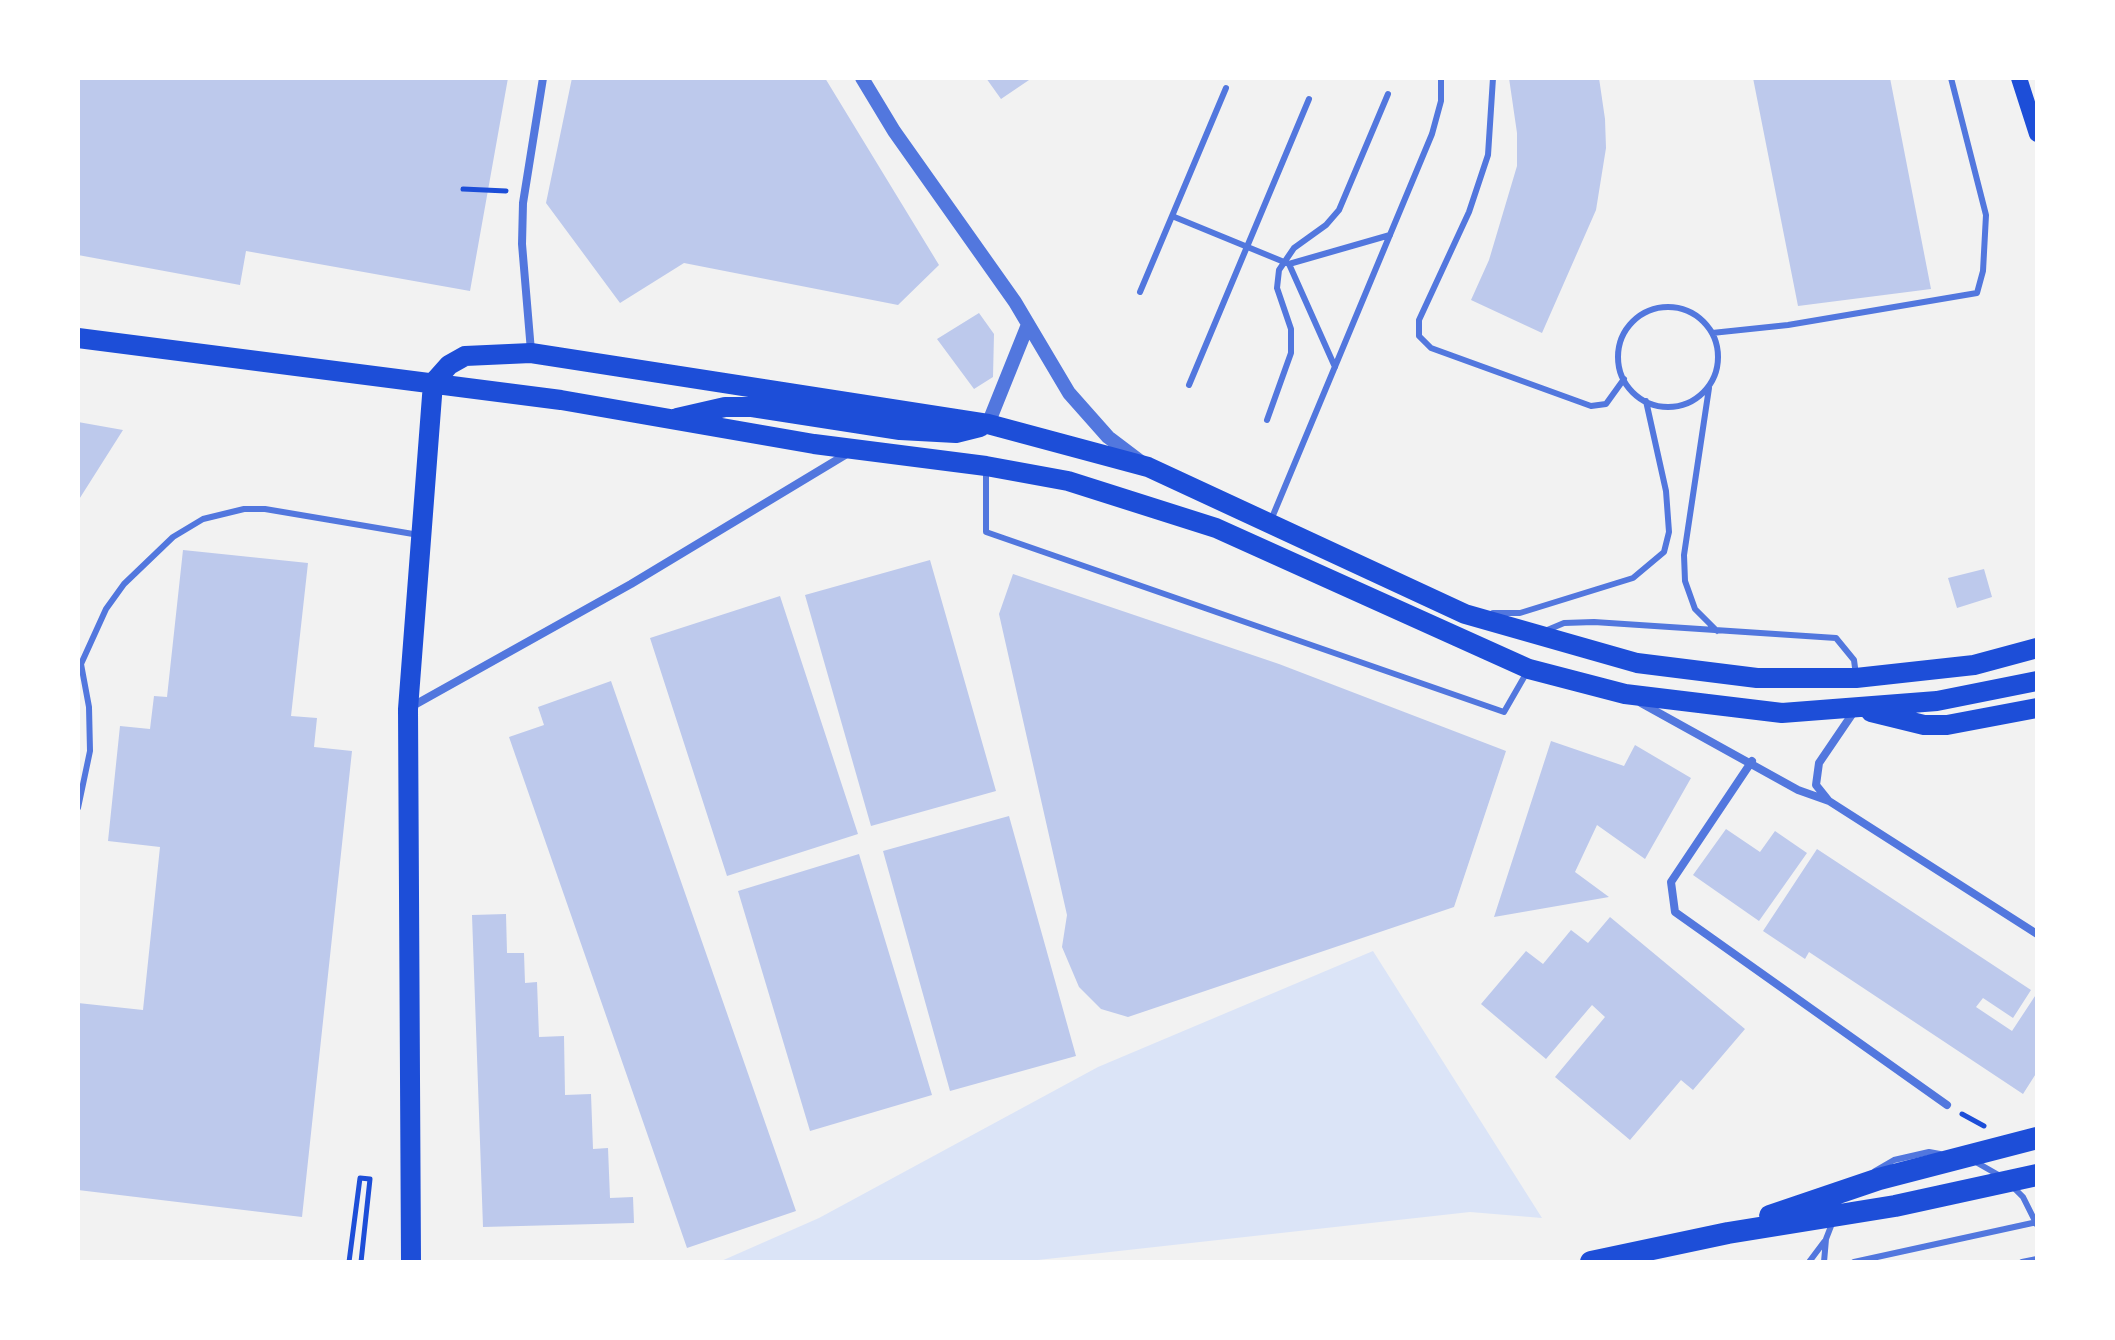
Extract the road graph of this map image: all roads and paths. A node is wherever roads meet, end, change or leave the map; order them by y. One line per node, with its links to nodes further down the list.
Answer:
1 (543, 78): 19 (street)
2 (862, 78): 16 (street)
3 (1441, 78): 12 (lane)
4 (1493, 78): 21 (lane)
5 (1951, 78): 17 (lane)
6 (2019, 78): 10 (main road)
7 (1226, 88): 11 (lane)
8 (1388, 94): 14 (lane)
9 (1309, 99): 13 (lane)
10 (2037, 134)
11 (1172, 216): 13 (lane); 15 (lane)
12 (1391, 235): 14 (lane); 20 (lane)
13 (1248, 247): 14 (lane); 23 (lane)
14 (1286, 263): 20 (lane); 27 (lane)
15 (1140, 292)
16 (1027, 327): 28 (street); 31 (street)
17 (1712, 333): 21 (lane); 24 (lane)
18 (78, 338): 22 (main road)
19 (531, 353): 22 (main road); 28 (main road)
20 (1335, 367): 32 (lane)
21 (1624, 379): 25 (lane)
22 (433, 383): 26 (main road); 33 (main road)
23 (1189, 385)
24 (1710, 385): 25 (lane); 35 (lane)
25 (1646, 401): 34 (lane)
26 (671, 420): 28 (main road); 29 (main road)
27 (1267, 420)
28 (988, 424): 31 (main road)
29 (857, 448): 30 (main road); 43 (street)
30 (986, 466): 38 (main road); 38 (lane)
31 (1148, 467): 32 (main road)
32 (1270, 524): 34 (main road)
33 (421, 535): 43 (main road); 47 (lane)
34 (1465, 614): 36 (main road)
35 (1717, 631): 36 (lane); 39 (lane)
36 (1534, 636): 39 (main road)
37 (2037, 648): 39 (main road)
38 (1529, 669): 41 (main road)
39 (1856, 678)
40 (2037, 681): 44 (main road)
41 (1625, 694): 44 (main road); 45 (street)
42 (2037, 708): 44 (main road)
43 (408, 709): 58 (main road)
44 (1856, 709): 46 (street)
45 (1752, 761): 46 (street); 49 (street)
46 (1829, 801): 48 (street)
47 (78, 808)
48 (2037, 934)
49 (1947, 1105)
50 (2037, 1138): 53 (highway)
51 (2037, 1175): 53 (highway)
52 (2037, 1224): 54 (lane); 62 (lane)
53 (1728, 1233): 59 (highway)
54 (1826, 1239): 60 (lane); 61 (lane)
55 (2037, 1259): 63 (lane)
56 (349, 1262): 57 (path)
57 (361, 1262)
58 (411, 1262)
59 (1591, 1262)
60 (1809, 1262)
61 (1824, 1262)
62 (1854, 1262)
63 (2022, 1262)

